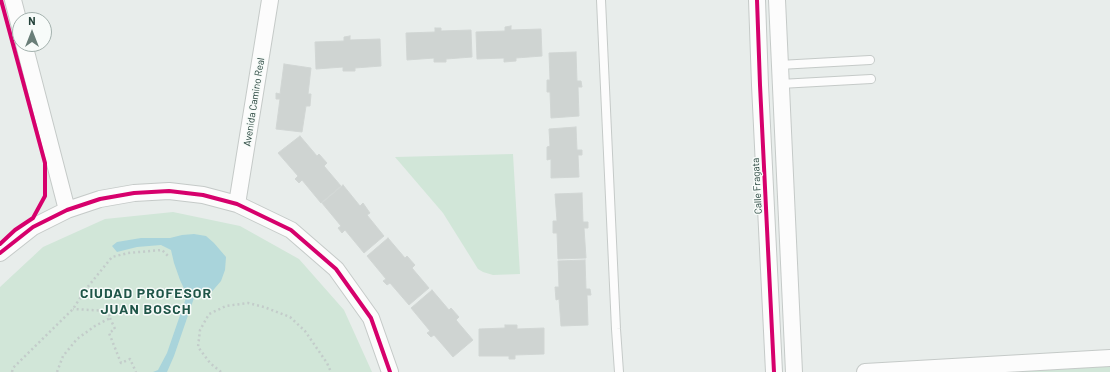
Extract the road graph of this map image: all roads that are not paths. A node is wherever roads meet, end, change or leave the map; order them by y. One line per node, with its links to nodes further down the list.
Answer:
1 (13, 0): 6 (street)
2 (270, 0): 12 (street, Avenida Camino Real)
3 (601, 0): 17 (lane)
4 (757, 0): 18 (street, Calle Fragata)
5 (777, 0): 9 (street)
6 (16, 12)
7 (26, 52): 13 (street)
8 (870, 60): 9 (lane)
9 (779, 65): 11 (street)
10 (871, 79): 11 (lane)
11 (780, 84): 19 (street)
12 (237, 204): 13 (street); 16 (street)
13 (67, 210): 14 (street)
14 (0, 253)
15 (1110, 358): 20 (street)
16 (390, 372)
17 (619, 372)
18 (774, 372)
19 (794, 372)
20 (865, 372)

